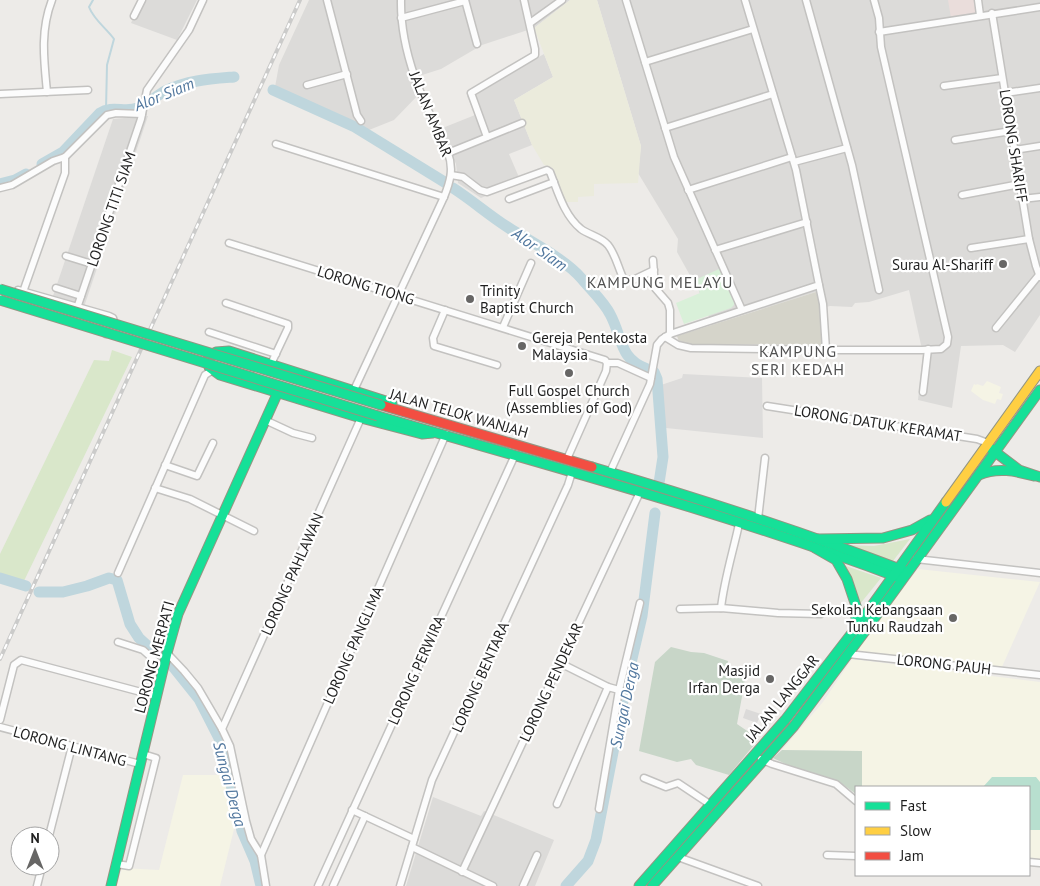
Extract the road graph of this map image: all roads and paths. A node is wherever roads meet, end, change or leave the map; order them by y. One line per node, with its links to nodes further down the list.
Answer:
1 (52, 0): 30 (street)
2 (142, 0): 17 (street)
3 (203, 0): 34 (street, LORONG TITI SIAM)
4 (327, 0): 24 (street)
5 (401, 0): 18 (street, JALAN AMBAR)
6 (524, 0): 19 (street)
7 (562, 0): 19 (street)
8 (626, 0): 23 (street)
9 (744, 0): 20 (street)
10 (806, 0): 43 (street)
11 (874, 0): 21 (street)
12 (978, 0): 16 (street)
13 (465, 1): 18 (street); 22 (street)
14 (1040, 7): 15 (street)
15 (992, 14): 16 (street); 25 (street, LORONG SHARIFF)
16 (980, 15): 21 (street)
17 (134, 16)
18 (401, 18): 45 (street, JALAN AMBAR)
19 (530, 23): 39 (street)
20 (753, 29): 23 (street); 33 (street)
21 (880, 32): 89 (street)
22 (477, 44)
23 (645, 62): 37 (street)
24 (347, 74): 26 (street); 35 (street)
25 (1002, 78): 27 (street); 31 (street, LORONG SHARIFF)
26 (307, 84)
27 (944, 86)
28 (1040, 88): 31 (street)
29 (88, 90): 30 (street)
30 (47, 92): 32 (street)
31 (1005, 93): 38 (street, LORONG SHARIFF)
32 (0, 94)
33 (773, 94): 37 (street); 47 (street)
34 (143, 111): 46 (street); 67 (street, LORONG TITI SIAM)
35 (361, 121)
36 (522, 123): 39 (street)
37 (665, 128): 52 (street)
38 (1011, 131): 40 (street); 44 (street, LORONG SHARIFF)
39 (486, 137): 45 (street)
40 (955, 140)
41 (276, 144): 54 (street)
42 (1040, 146): 44 (street)
43 (847, 148): 47 (street); 74 (street)
44 (1014, 150): 50 (street, LORONG SHARIFF)
45 (448, 153): 48 (street, JALAN AMBAR)
46 (65, 157): 51 (street); 75 (street)
47 (793, 160): 52 (street); 58 (street)
48 (451, 175): 49 (street); 54 (street, JALAN AMBAR)
49 (554, 182): 56 (street); 68 (street)
50 (1020, 184): 53 (street); 57 (street, LORONG SHARIFF)
51 (0, 188)
52 (688, 190): 62 (street)
53 (962, 194)
54 (444, 197): 76 (street, JALAN AMBAR)
55 (1040, 197): 57 (street)
56 (509, 199)
57 (1022, 199): 59 (street, LORONG SHARIFF)
58 (807, 222): 62 (street); 71 (street)
59 (1029, 239): 61 (street); 63 (street, LORONG SHARIFF)
60 (229, 243): 76 (street, LORONG TIONG)
61 (971, 248)
62 (715, 250): 83 (street)
63 (1036, 255): 69 (street, LORONG SHARIFF)
64 (66, 256): 67 (street)
65 (653, 260): 68 (street)
66 (531, 263): 84 (street)
67 (92, 264): 77 (street, LORONG TITI SIAM)
68 (654, 270): 87 (street)
69 (1039, 276): 85 (street)
70 (0, 285): 75 (street)
71 (819, 285): 83 (street); 88 (street)
72 (56, 288): 77 (street)
73 (0, 289): 104 (main road, JALAN TELOK WANJAH, bridge)
74 (878, 290)
75 (24, 292): 81 (street)
76 (398, 295): 82 (street, LORONG TIONG); 97 (street, JALAN AMBAR)
77 (81, 296): 81 (street, LORONG TITI SIAM)
78 (0, 300): 104 (main road, JALAN TELOK WANJAH, bridge)
79 (226, 303): 90 (street)
80 (0, 304): 81 (street)
81 (78, 308)
82 (445, 310): 84 (street, LORONG TIONG); 93 (street)
83 (742, 310): 87 (street)
84 (503, 327): 91 (street, LORONG TIONG)
85 (996, 328)
86 (209, 332): 90 (street)
87 (667, 336): 88 (street); 96 (street)
88 (826, 350): 89 (street)
89 (925, 350): 100 (street)
90 (276, 354): 92 (street)
91 (607, 362): 96 (street, LORONG TIONG); 111 (street)
92 (271, 364): 94 (main road); 97 (main road)
93 (497, 365)
94 (211, 371): 99 (main road); 112 (street)
95 (1040, 371): 107 (main road, JALAN LANGGAR)
96 (652, 378): 114 (street)
97 (354, 390): 104 (main road)
98 (1040, 390): 108 (main road, JALAN LANGGAR)
99 (278, 392): 102 (main road); 103 (main road, LORONG MERPATI)
100 (923, 392)
101 (767, 406): 107 (street, LORONG DATUK KERAMAT)
102 (361, 418): 104 (main road); 146 (street, LORONG PAHLAWAN)
103 (265, 420): 105 (street); 119 (main road, LORONG MERPATI)
104 (442, 430): 109 (main road, JALAN TELOK WANJAH); 111 (main road, JALAN TELOK WANJAH); 164 (street, LORONG PANGLIMA)
105 (312, 438)
106 (213, 443): 112 (street)
107 (987, 444): 108 (main road); 120 (main road, JALAN LANGGAR)
108 (995, 452): 115 (main road, JALAN LANGGAR); 116 (main road)
109 (515, 455): 113 (main road, JALAN TELOK WANJAH); 157 (street, LORONG PERWIRA)
110 (765, 458): 121 (street)
111 (567, 459): 114 (main road, JALAN TELOK WANJAH)
112 (165, 466): 117 (street)
113 (572, 472): 118 (main road, JALAN TELOK WANJAH); 160 (street, LORONG BENTARA)
114 (610, 472): 121 (main road, JALAN TELOK WANJAH)
115 (978, 476): 116 (main road); 125 (main road, JALAN LANGGAR)
116 (1037, 476)
117 (154, 488): 119 (street); 127 (street)
118 (640, 492): 122 (main road, JALAN TELOK WANJAH); 138 (street, LORONG PENDEKAR)
119 (221, 516): 123 (street); 136 (main road, LORONG MERPATI)
120 (934, 518): 124 (main road); 126 (main road, JALAN LANGGAR)
121 (758, 519): 124 (main road, JALAN TELOK WANJAH)
122 (739, 524): 124 (main road, JALAN TELOK WANJAH); 131 (street)
123 (254, 531)
124 (816, 544): 126 (main road, JALAN TELOK WANJAH); 134 (main road)
125 (916, 559): 128 (street); 129 (main road, JALAN LANGGAR)
126 (895, 571): 129 (main road, JALAN TELOK WANJAH); 134 (main road, JALAN LANGGAR)
127 (118, 573)
128 (1040, 573)
129 (904, 575): 137 (main road, JALAN LANGGAR)
130 (640, 603): 142 (street)
131 (721, 608): 132 (street); 133 (street)
132 (680, 609)
133 (821, 614)
134 (855, 629): 149 (main road, JALAN LANGGAR)
135 (118, 642): 139 (street)
136 (167, 653): 139 (main road, LORONG MERPATI); 146 (street)
137 (848, 654): 140 (street, LORONG PAUH); 150 (main road, JALAN LANGGAR)
138 (560, 663): 141 (street); 168 (street, LORONG PENDEKAR)
139 (163, 668): 143 (main road, LORONG MERPATI)
140 (1040, 675)
141 (608, 687): 142 (street); 154 (street)
142 (619, 690): 156 (street)
143 (156, 696): 144 (street); 148 (main road, LORONG MERPATI)
144 (0, 720)
145 (0, 728): 147 (street, LORONG LINTANG)
146 (222, 729): 164 (street)
147 (72, 746): 151 (street, LORONG LINTANG); 159 (street)
148 (143, 754): 151 (main road, LORONG MERPATI); 167 (street)
149 (755, 754): 150 (street); 155 (main road, JALAN LANGGAR)
150 (764, 761): 153 (street); 166 (main road, JALAN LANGGAR)
151 (140, 764): 167 (main road, LORONG MERPATI)
152 (644, 778): 155 (street)
153 (855, 801)
154 (557, 804)
155 (711, 805): 176 (main road, JALAN LANGGAR)
156 (598, 809)
157 (352, 810): 158 (street); 171 (street, LORONG PERWIRA)
158 (365, 816): 160 (street); 172 (street)
159 (52, 826)
160 (414, 839): 161 (street, LORONG BENTARA)
161 (412, 847): 168 (street); 173 (street, LORONG BENTARA)
162 (537, 855): 175 (street)
163 (827, 855): 165 (street)
164 (261, 856): 170 (street)
165 (855, 856)
166 (678, 857): 177 (main road, JALAN LANGGAR); 178 (street)
167 (116, 864): 169 (main road, LORONG MERPATI)
168 (462, 872): 174 (street)
169 (111, 886)
170 (266, 886)
171 (318, 886)
172 (333, 886)
173 (400, 886)
174 (493, 886)
175 (524, 886)
176 (639, 886)
177 (652, 886)
178 (758, 886)

